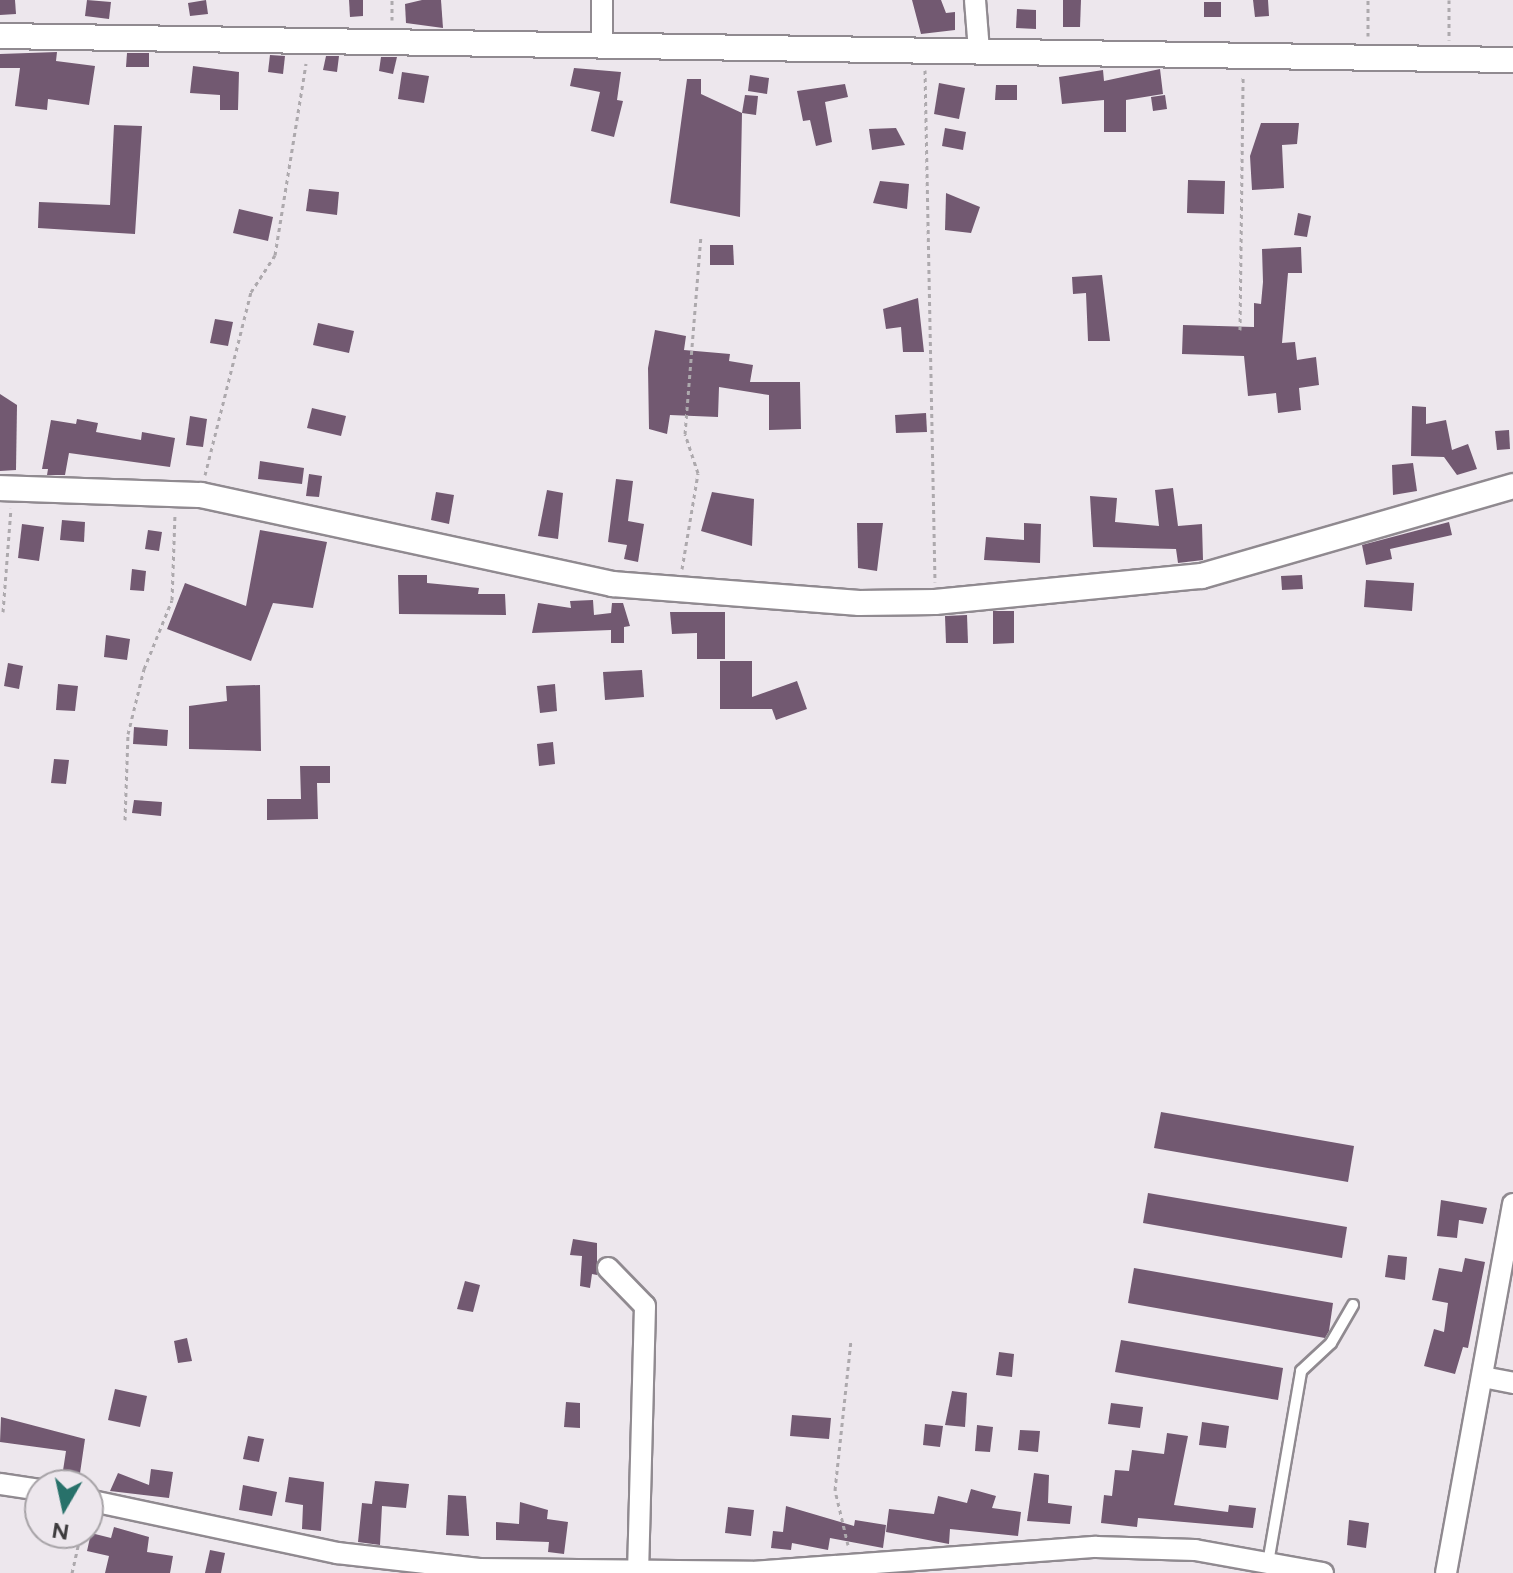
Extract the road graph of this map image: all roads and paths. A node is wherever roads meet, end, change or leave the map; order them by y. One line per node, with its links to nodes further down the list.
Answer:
1 (602, 0): 7 (street)
2 (975, 0): 9 (street)
3 (1368, 0): 11 (path)
4 (1449, 0): 12 (path)
5 (0, 36): 6 (street)
6 (310, 37): 7 (street); 18 (path)
7 (602, 48): 8 (street)
8 (925, 51): 9 (street); 20 (path)
9 (979, 51): 10 (street)
10 (1243, 56): 11 (street); 15 (path)
11 (1368, 60): 12 (street)
12 (1449, 60): 13 (street)
13 (1513, 60)
14 (701, 237): 19 (path)
15 (1240, 330)
16 (1513, 486): 20 (street)
17 (6, 488): 18 (street); 21 (path)
18 (189, 494): 19 (street); 22 (path)
19 (679, 589): 20 (street)
20 (935, 602)
21 (3, 612)
22 (125, 820)
23 (1513, 1204): 27 (street)
24 (608, 1268): 35 (street)
25 (1353, 1305): 33 (lane)
26 (851, 1341): 34 (path)
27 (1483, 1377): 28 (street); 38 (street)
28 (1513, 1383)
29 (0, 1484): 30 (street)
30 (24, 1488)
31 (104, 1503): 35 (street)
32 (77, 1549): 36 (path)
33 (1268, 1563): 34 (street); 37 (street)
34 (853, 1564): 35 (street)
35 (638, 1571)
36 (72, 1573)
37 (1323, 1573)
38 (1446, 1573)

